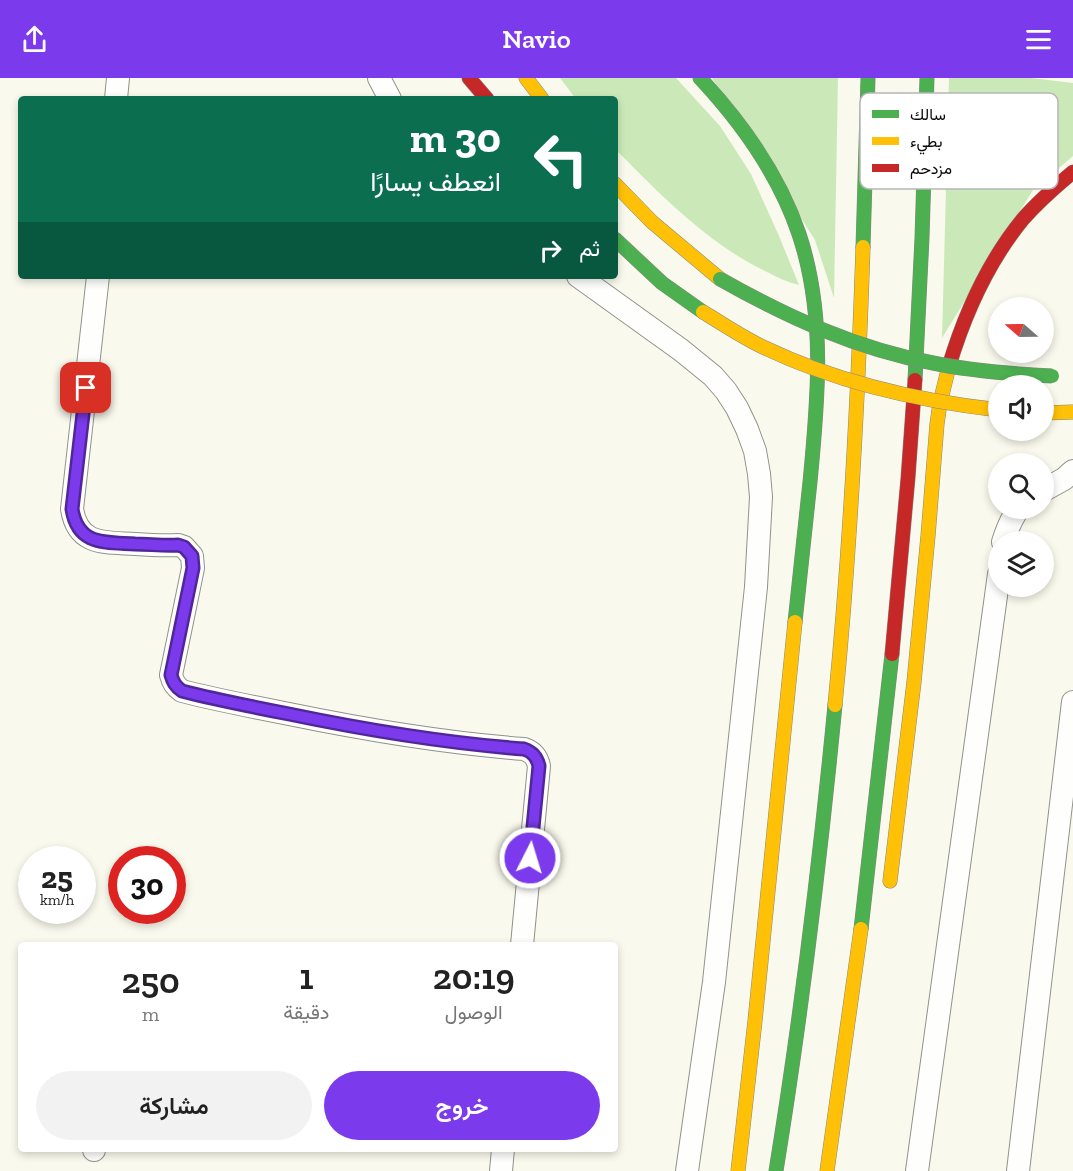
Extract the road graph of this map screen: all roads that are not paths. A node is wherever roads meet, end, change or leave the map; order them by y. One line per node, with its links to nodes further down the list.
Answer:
1 (118, 78): 10 (street)
2 (379, 78): 11 (street)
3 (470, 78): 12 (main road)
4 (526, 78): 13 (main road)
5 (700, 78): 36 (main road)
6 (868, 78): 8 (main road)
7 (927, 78): 9 (main road)
8 (868, 93)
9 (927, 93)
10 (116, 96)
11 (388, 96)
12 (485, 96)
13 (540, 96)
14 (1073, 172): 15 (main road)
15 (1058, 185)
16 (618, 187): 24 (main road, bridge)
17 (864, 189): 37 (main road)
18 (924, 189): 38 (main road)
19 (1053, 189): 27 (main road)
20 (618, 242): 25 (main road, bridge)
21 (98, 279): 32 (street)
22 (582, 279): 35 (street)
23 (969, 354): 27 (main road)
24 (1057, 376)
25 (988, 409)
26 (1073, 471): 28 (street)
27 (933, 476): 31 (main road)
28 (1054, 484)
29 (996, 597): 39 (street)
30 (1073, 702): 40 (street)
31 (889, 890)
32 (522, 942)
33 (503, 1152): 34 (street)
34 (501, 1171)
35 (687, 1171)
36 (738, 1171)
37 (776, 1171)
38 (828, 1171)
39 (917, 1171)
40 (1018, 1171)

